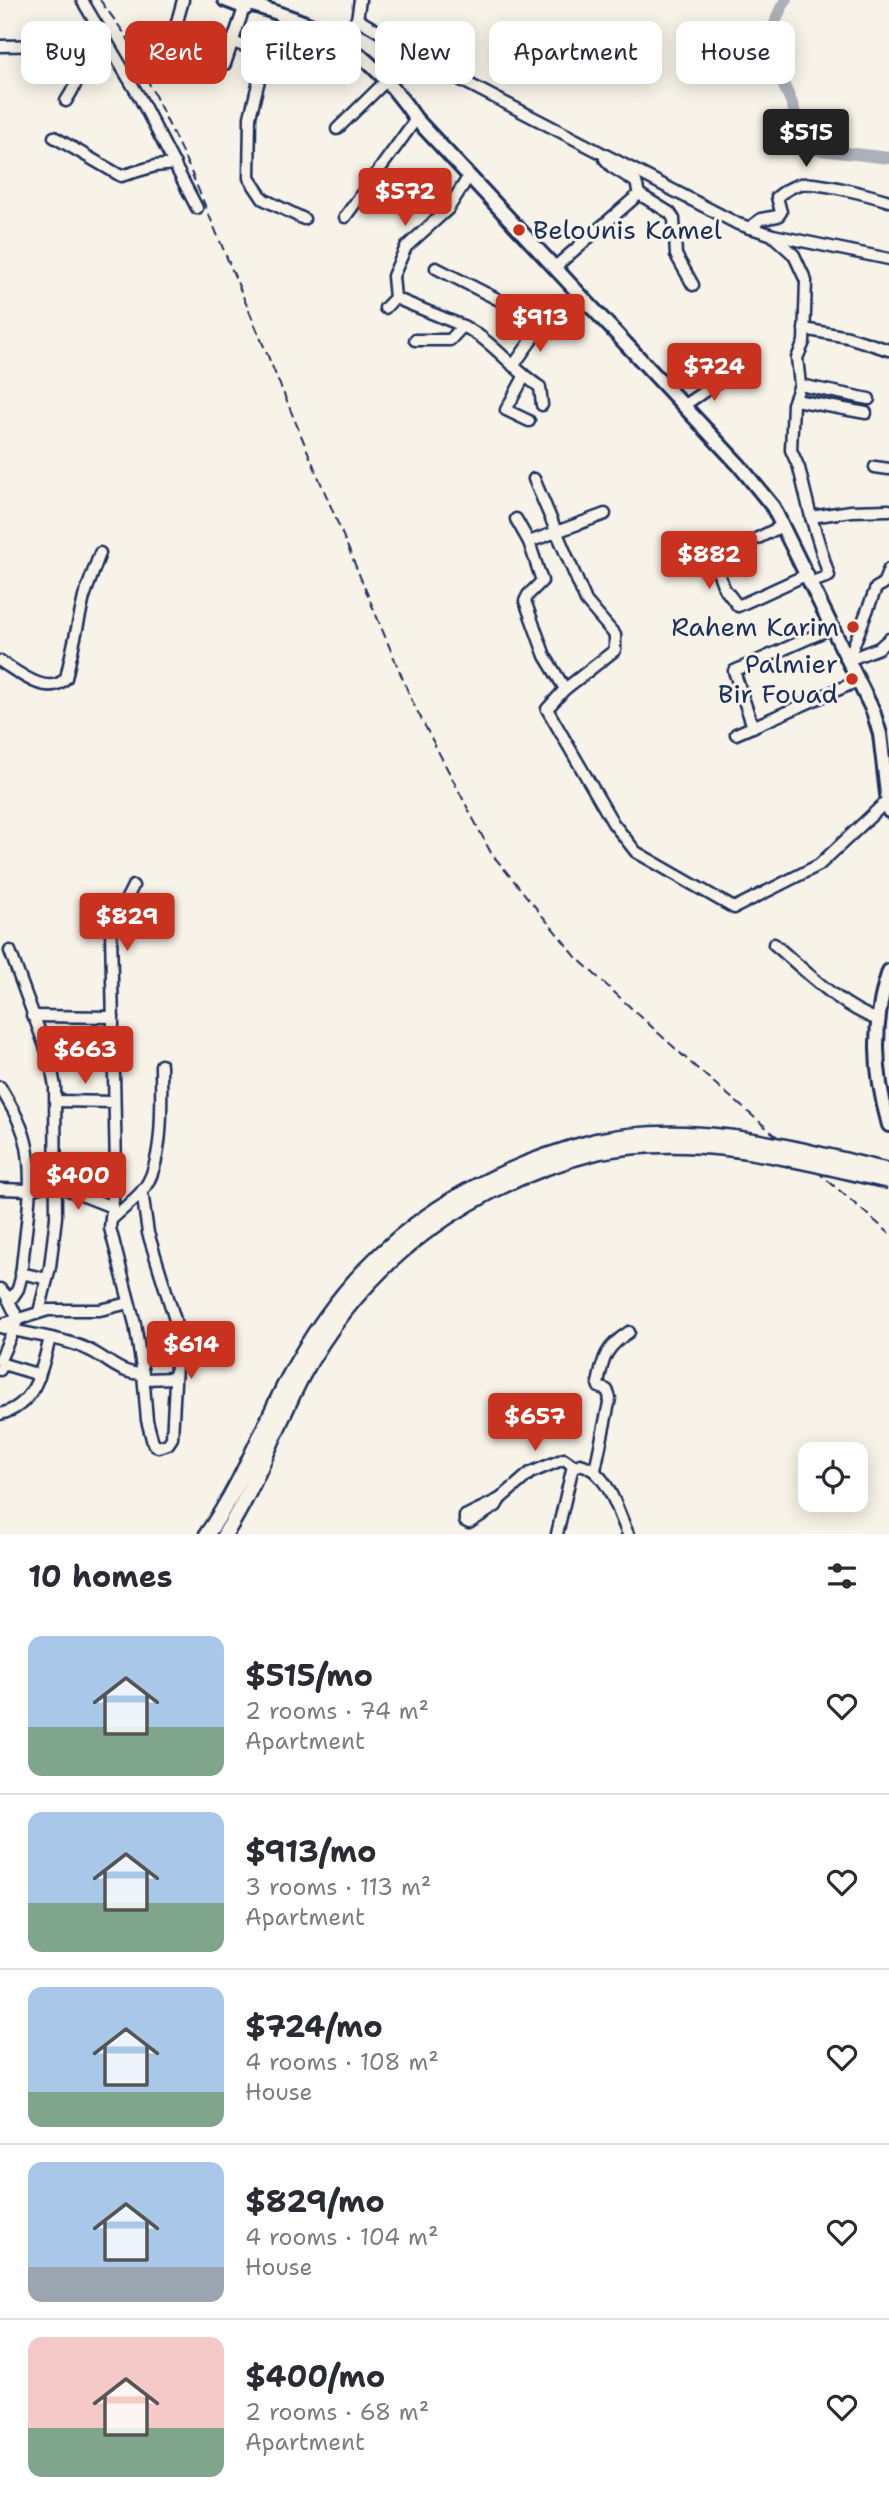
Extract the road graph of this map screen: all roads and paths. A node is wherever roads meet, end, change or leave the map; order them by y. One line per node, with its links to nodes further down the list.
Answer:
1 (82, 0): 22 (street)
2 (183, 0): 9 (street)
3 (225, 0): 5 (main road)
4 (360, 0): 6 (street)
5 (242, 4): 7 (main road); 8 (main road); 9 (street)
6 (357, 19): 21 (street)
7 (280, 21)
8 (294, 21)
9 (233, 42): 10 (street)
10 (241, 45)
11 (0, 46): 17 (street)
12 (361, 56): 13 (main road)
13 (375, 68)
14 (258, 84): 28 (street)
15 (383, 84): 19 (street)
16 (390, 84): 18 (main road)
17 (66, 101)
18 (416, 119): 23 (main road); 27 (street)
19 (337, 129)
20 (54, 137): 22 (street)
21 (602, 154): 24 (street); 29 (street)
22 (175, 164): 26 (street)
23 (469, 176): 32 (main road); 35 (street)
24 (639, 194): 32 (street); 34 (street)
25 (889, 201): 29 (street)
26 (197, 208)
27 (345, 216)
28 (304, 219)
29 (750, 228): 30 (street)
30 (773, 236): 31 (street); 40 (street)
31 (889, 259)
32 (555, 267): 36 (main road)
33 (436, 268): 38 (street)
34 (693, 285)
35 (395, 298): 37 (street); 39 (street)
36 (583, 298): 38 (street); 50 (main road)
37 (385, 308)
38 (542, 324): 43 (street)
39 (463, 326): 41 (street); 43 (street)
40 (804, 329): 42 (street); 46 (street)
41 (415, 340)
42 (889, 350)
43 (513, 366): 45 (street)
44 (728, 375): 50 (street)
45 (524, 377): 49 (street); 52 (street)
46 (800, 385): 47 (street); 48 (street)
47 (869, 399)
48 (795, 400): 51 (street); 58 (street)
49 (542, 405)
50 (683, 406): 60 (main road)
51 (866, 413)
52 (529, 421)
53 (875, 467): 54 (street)
54 (889, 469)
55 (534, 480): 61 (street)
56 (889, 510): 58 (street)
57 (605, 514): 61 (street)
58 (811, 517): 65 (street)
59 (516, 519): 62 (street)
60 (782, 526): 65 (main road); 65 (street)
61 (557, 533): 62 (street); 71 (street)
62 (530, 542): 71 (street)
63 (100, 554): 69 (street)
64 (889, 569): 68 (street)
65 (810, 578): 66 (main road)
66 (832, 628): 68 (main road); 72 (street)
67 (889, 639): 68 (street)
68 (848, 660): 70 (main road)
69 (0, 661)
70 (858, 681): 72 (street); 74 (main road)
71 (565, 689): 74 (street)
72 (753, 727): 73 (street)
73 (736, 734)
74 (888, 806)
75 (133, 886): 80 (street)
76 (774, 944): 81 (street)
77 (10, 951): 79 (street)
78 (889, 973): 81 (main road)
79 (32, 1016): 80 (street); 82 (street)
80 (113, 1017): 83 (street)
81 (878, 1020): 88 (main road)
82 (50, 1060): 83 (street); 86 (street)
83 (113, 1061): 87 (street)
84 (161, 1065): 95 (street)
85 (0, 1087): 94 (street)
86 (56, 1101): 87 (street); 92 (street)
87 (114, 1102): 96 (street)
88 (889, 1125)
89 (598, 1146): 90 (highway, bridge); 91 (highway, bridge); 118 (highway); 119 (highway)
90 (889, 1171)
91 (889, 1181)
92 (56, 1185): 94 (street); 96 (street); 99 (street)
93 (0, 1189): 94 (street)
94 (30, 1190): 98 (street)
95 (142, 1191): 97 (street); 113 (street)
96 (112, 1207): 97 (street)
97 (110, 1221): 102 (street)
98 (21, 1273): 99 (street); 101 (street)
99 (47, 1279): 103 (street)
100 (0, 1289): 101 (street)
101 (10, 1301): 104 (street)
102 (129, 1303): 103 (street); 112 (street)
103 (39, 1312): 104 (street)
104 (18, 1319): 105 (street); 106 (street)
105 (0, 1326): 106 (street)
106 (12, 1330): 108 (street); 109 (street)
107 (629, 1332): 116 (street)
108 (50, 1338): 111 (street); 112 (street)
109 (0, 1360)
110 (0, 1369): 111 (street)
111 (39, 1377): 114 (street)
112 (143, 1377): 113 (street); 113 (street)
113 (175, 1378)
114 (0, 1414)
115 (574, 1466): 116 (street); 117 (street); 120 (street)
116 (595, 1470): 121 (street)
117 (500, 1499)
118 (207, 1534)
119 (225, 1534)
120 (557, 1534)
121 (628, 1534)

